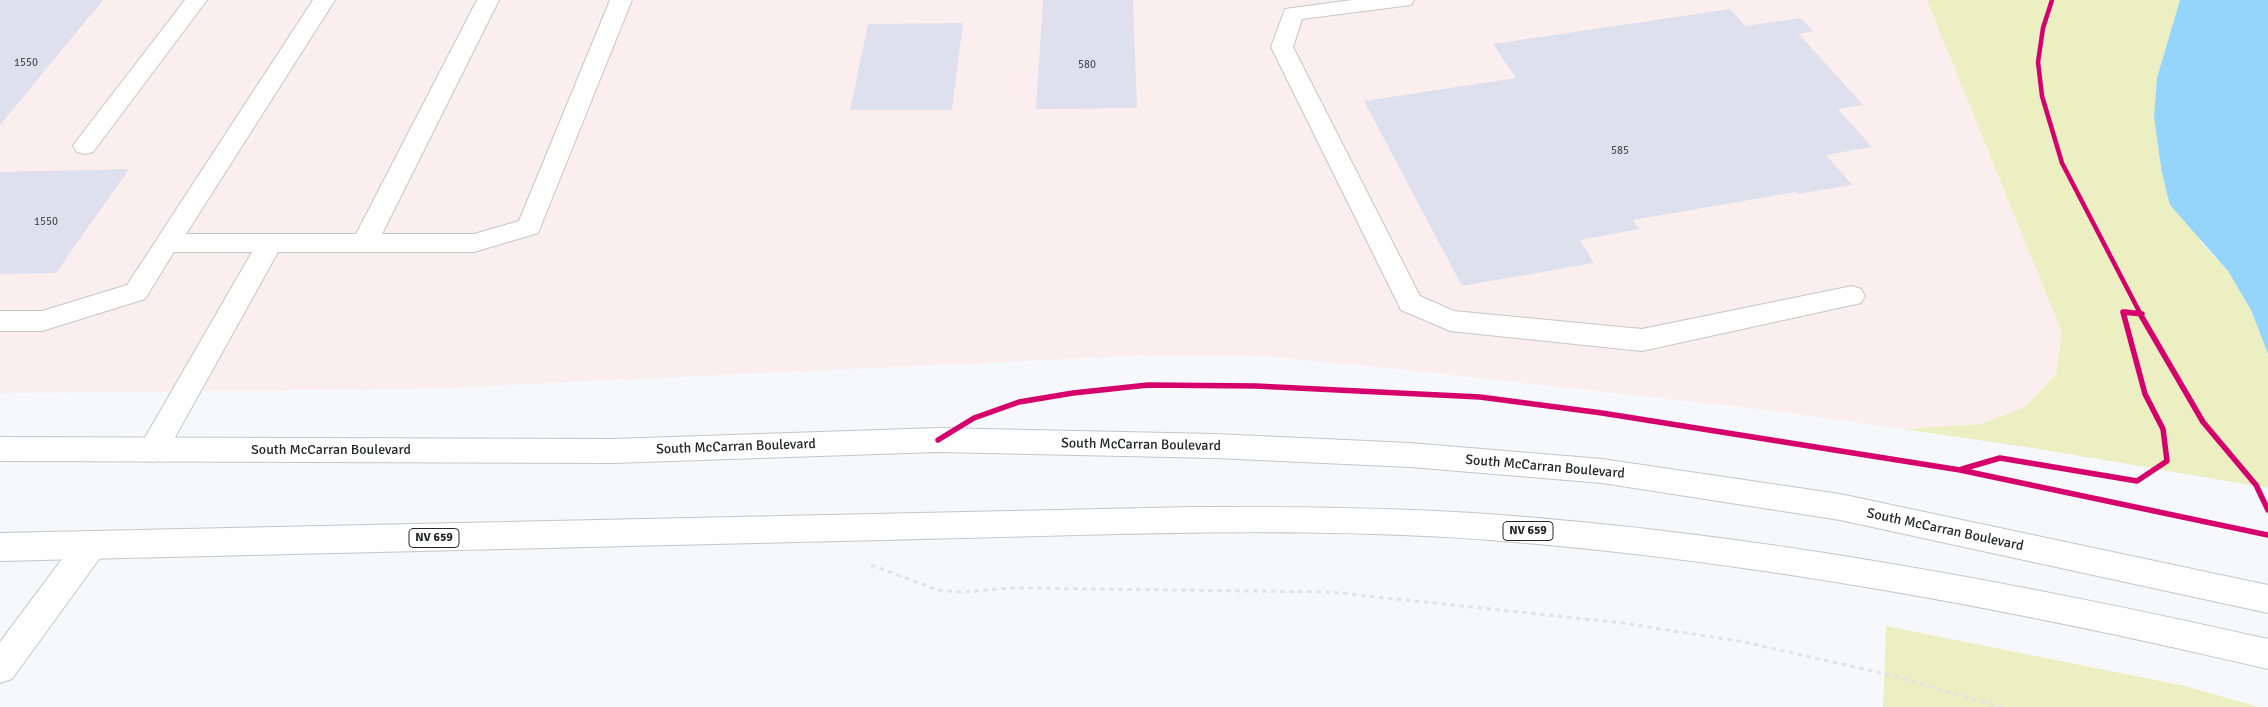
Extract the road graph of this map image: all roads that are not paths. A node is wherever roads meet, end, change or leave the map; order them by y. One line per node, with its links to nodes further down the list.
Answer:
1 (196, 0): 7 (main road)
2 (324, 0): 8 (main road)
3 (488, 0): 9 (main road)
4 (621, 0): 9 (main road)
5 (1403, 0): 6 (main road)
6 (1286, 7): 11 (main road)
7 (86, 146)
8 (167, 242): 10 (main road); 12 (main road)
9 (365, 242): 10 (main road)
10 (268, 244): 16 (main road)
11 (1852, 296)
12 (0, 321)
13 (0, 444): 15 (main road)
14 (0, 449): 15 (main road, South McCarran Boulevard)
15 (46, 449): 16 (main road, South McCarran Boulevard)
16 (154, 450): 19 (main road, South McCarran Boulevard)
17 (91, 545): 18 (main road, NV 659); 20 (main road, NV 659); 21 (main road)
18 (0, 547)
19 (2258, 597)
20 (2268, 654)
21 (0, 668)

